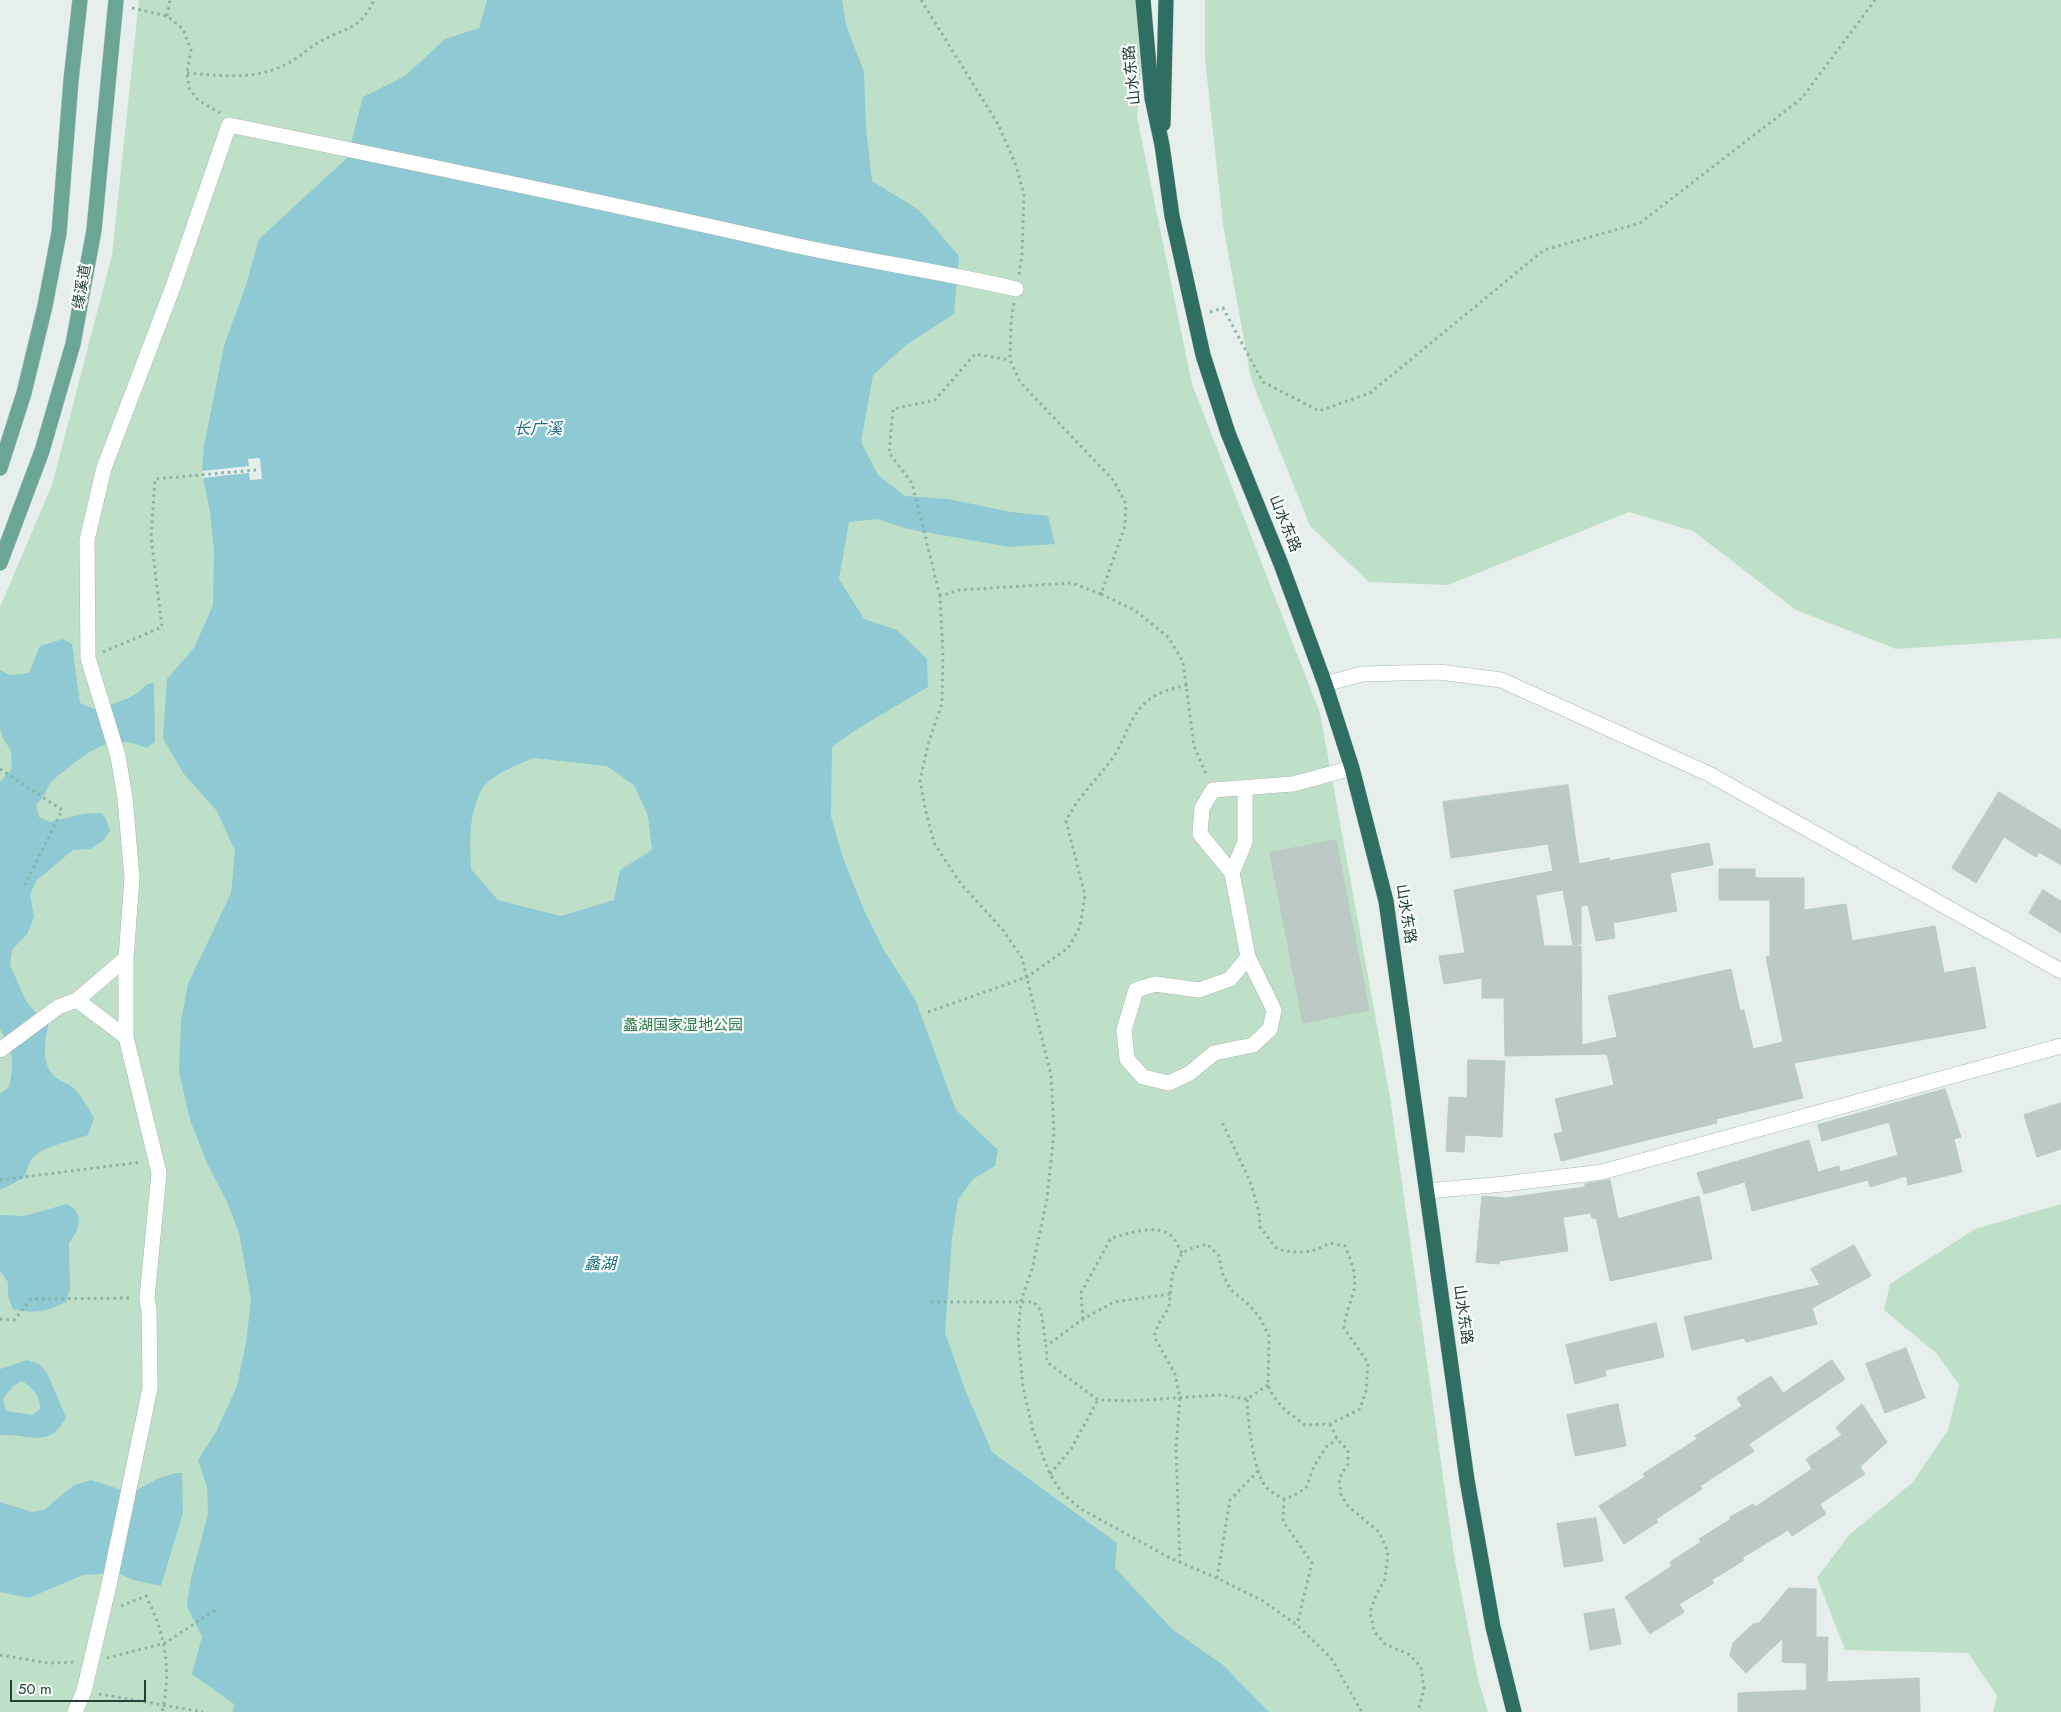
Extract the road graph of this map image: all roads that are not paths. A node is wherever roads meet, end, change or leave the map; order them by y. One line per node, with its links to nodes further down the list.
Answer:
1 (80, 0): 7 (main road)
2 (1143, 0): 5 (highway, 山水东路)
3 (1166, 0): 5 (highway, 山水东路)
4 (115, 2): 8 (main road, 缘溪道)
5 (1162, 146): 9 (highway, 山水东路)
6 (1016, 289): 14 (street)
7 (0, 468)
8 (0, 563)
9 (1325, 684): 10 (highway, 山水东路); 15 (street)
10 (1352, 768): 11 (street); 20 (highway, 山水东路)
11 (1245, 788): 12 (street); 12 (street)
12 (1232, 873): 13 (street)
13 (1248, 957): 13 (street)
14 (126, 958): 16 (street); 17 (street)
15 (2061, 971)
16 (77, 1000): 17 (street); 19 (street)
17 (126, 1037): 21 (street)
18 (2061, 1046): 20 (street)
19 (0, 1050)
20 (1427, 1192): 22 (highway, 山水东路)
21 (75, 1712)
22 (1514, 1712)

